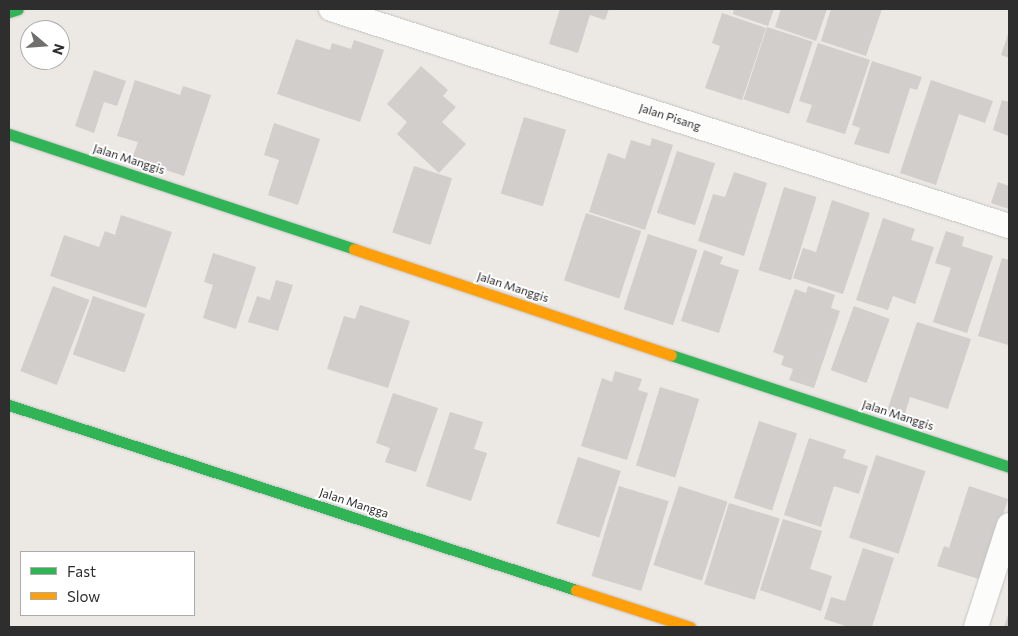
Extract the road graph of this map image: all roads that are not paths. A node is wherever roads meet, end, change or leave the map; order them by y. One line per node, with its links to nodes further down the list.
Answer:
1 (18, 9): 3 (street)
2 (331, 9): 5 (street, Jalan Pisang)
3 (9, 12)
4 (9, 134): 7 (street, Jalan Manggis)
5 (1009, 226)
6 (9, 405): 9 (street, Jalan Mangga)
7 (1009, 467)
8 (1009, 525): 10 (street)
9 (690, 627)
10 (976, 627)

